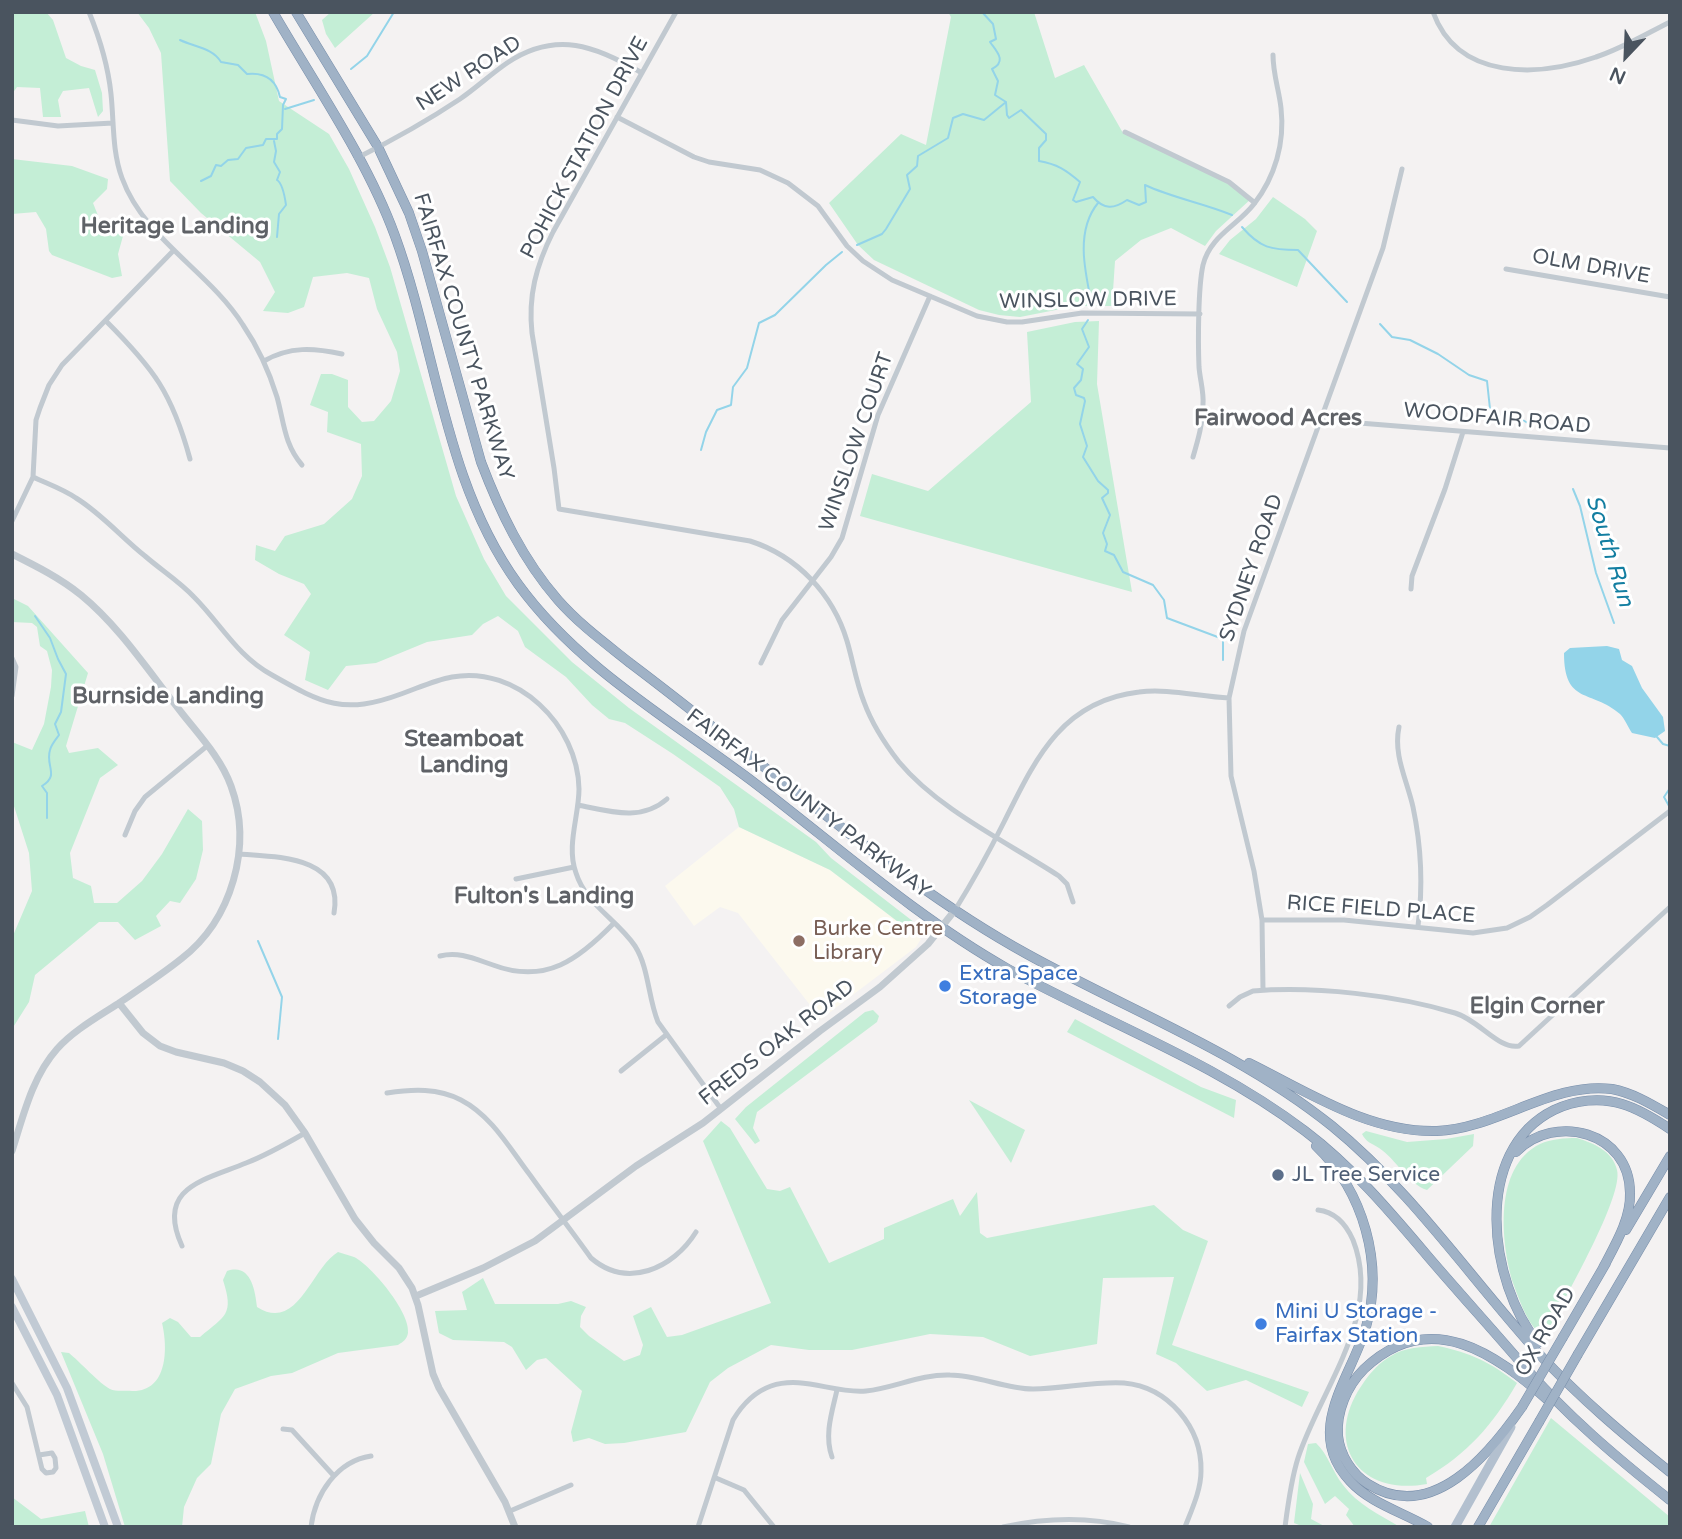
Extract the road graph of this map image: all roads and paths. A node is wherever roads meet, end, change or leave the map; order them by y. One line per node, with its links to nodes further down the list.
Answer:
1 (89, 12): 11 (street)
2 (273, 12): 14 (highway, FAIRFAX COUNTY PARKWAY)
3 (296, 12): 13 (highway, FAIRFAX COUNTY PARKWAY)
4 (676, 12): 8 (street, POHICK STATION DRIVE)
5 (1433, 12): 6 (street)
6 (1670, 22)
7 (1273, 55): 16 (street)
8 (642, 73): 9 (street, POHICK STATION DRIVE); 13 (street, NEW ROAD)
9 (617, 117): 19 (street, WINSLOW DRIVE); 34 (street, POHICK STATION DRIVE)
10 (12, 120): 11 (street)
11 (113, 123): 17 (street)
12 (1125, 132): 16 (street)
13 (378, 147): 14 (street, NEW ROAD); 52 (highway, FAIRFAX COUNTY PARKWAY)
14 (357, 158): 57 (highway, FAIRFAX COUNTY PARKWAY)
15 (1402, 169): 25 (street, SYDNEY ROAD)
16 (1255, 203): 21 (street)
17 (174, 250): 22 (street); 24 (street)
18 (1506, 269): 20 (street, OLM DRIVE)
19 (930, 296): 21 (street, WINSLOW DRIVE); 34 (street, WINSLOW COURT)
20 (1670, 297)
21 (1200, 314): 28 (street)
22 (106, 321): 29 (street); 31 (street)
23 (342, 355): 24 (street)
24 (264, 361): 30 (street)
25 (1321, 420): 26 (street, WOODFAIR ROAD); 39 (street, SYDNEY ROAD)
26 (1463, 432): 27 (street, WOODFAIR ROAD); 35 (street)
27 (1670, 449)
28 (1193, 457)
29 (190, 459)
30 (302, 465)
31 (33, 477): 32 (street); 43 (street)
32 (12, 521)
33 (12, 554): 41 (street)
34 (813, 582): 37 (street, WINSLOW COURT); 46 (street)
35 (1410, 589)
36 (12, 658): 38 (street)
37 (761, 663)
38 (12, 696)
39 (1229, 698): 46 (street, FREDS OAK ROAD); 54 (street, SYDNEY ROAD)
40 (1399, 727): 56 (street)
41 (207, 746): 45 (street); 47 (street)
42 (667, 799): 43 (street)
43 (578, 805): 48 (street)
44 (1670, 811): 56 (street, RICE FIELD PLACE)
45 (125, 835)
46 (997, 836): 50 (street); 52 (street, FREDS OAK ROAD)
47 (240, 854): 53 (street); 60 (street)
48 (574, 867): 49 (street); 55 (street)
49 (516, 879)
50 (1073, 902)
51 (1670, 907): 59 (street)
52 (955, 910): 57 (street, FREDS OAK ROAD); 63 (highway, FAIRFAX COUNTY PARKWAY)
53 (334, 913)
54 (1262, 920): 56 (street, RICE FIELD PLACE); 59 (street, SYDNEY ROAD)
55 (614, 923): 58 (street); 62 (street)
56 (1418, 926)
57 (942, 927): 66 (highway, FAIRFAX COUNTY PARKWAY); 69 (street, FREDS OAK ROAD)
58 (440, 956)
59 (1264, 990): 61 (street)
60 (119, 1003): 72 (street); 73 (street)
61 (1229, 1006)
62 (666, 1035): 64 (street); 69 (street)
63 (1206, 1044): 67 (highway); 88 (highway, FAIRFAX COUNTY PARKWAY)
64 (621, 1071)
65 (387, 1093): 78 (street)
66 (1249, 1093): 93 (highway, FAIRFAX COUNTY PARKWAY); 99 (highway)
67 (1639, 1098): 68 (highway); 70 (highway)
68 (1670, 1106)
69 (722, 1109): 78 (street, FREDS OAK ROAD)
70 (1670, 1115)
71 (1670, 1129): 75 (highway)
72 (305, 1133): 80 (street); 83 (street)
73 (12, 1151)
74 (1670, 1156): 81 (highway, OX ROAD)
75 (1508, 1162): 81 (highway); 88 (highway)
76 (1670, 1197): 114 (highway, OX ROAD, bridge)
77 (1318, 1210): 110 (street)
78 (563, 1220): 79 (street); 83 (street, FREDS OAK ROAD)
79 (696, 1233)
80 (182, 1246)
81 (1604, 1268): 87 (highway, OX ROAD, bridge)
82 (12, 1279): 102 (main road)
83 (416, 1296): 100 (street)
84 (12, 1307): 101 (main road)
85 (12, 1383): 90 (street)
86 (837, 1390): 92 (street); 96 (street); 109 (street)
87 (1522, 1407): 93 (highway); 113 (main road, OX ROAD)
88 (1603, 1417): 94 (highway, FAIRFAX COUNTY PARKWAY)
89 (284, 1429): 95 (street)
90 (39, 1455)
91 (371, 1456): 95 (street)
92 (832, 1457)
93 (1627, 1466): 98 (highway, FAIRFAX COUNTY PARKWAY)
94 (1670, 1472)
95 (334, 1476): 103 (street)
96 (716, 1478): 105 (street); 106 (street)
97 (570, 1485): 100 (street)
98 (1670, 1500)
99 (1394, 1510): 111 (highway); 112 (highway)
100 (510, 1511): 104 (street)
101 (105, 1527)
102 (118, 1527)
103 (311, 1527)
104 (515, 1527)
105 (698, 1527)
106 (774, 1527)
107 (1003, 1527): 108 (street)
108 (1129, 1527)
109 (1185, 1527)
110 (1285, 1527)
111 (1416, 1527)
112 (1428, 1527)
113 (1455, 1527)
114 (1478, 1527)

